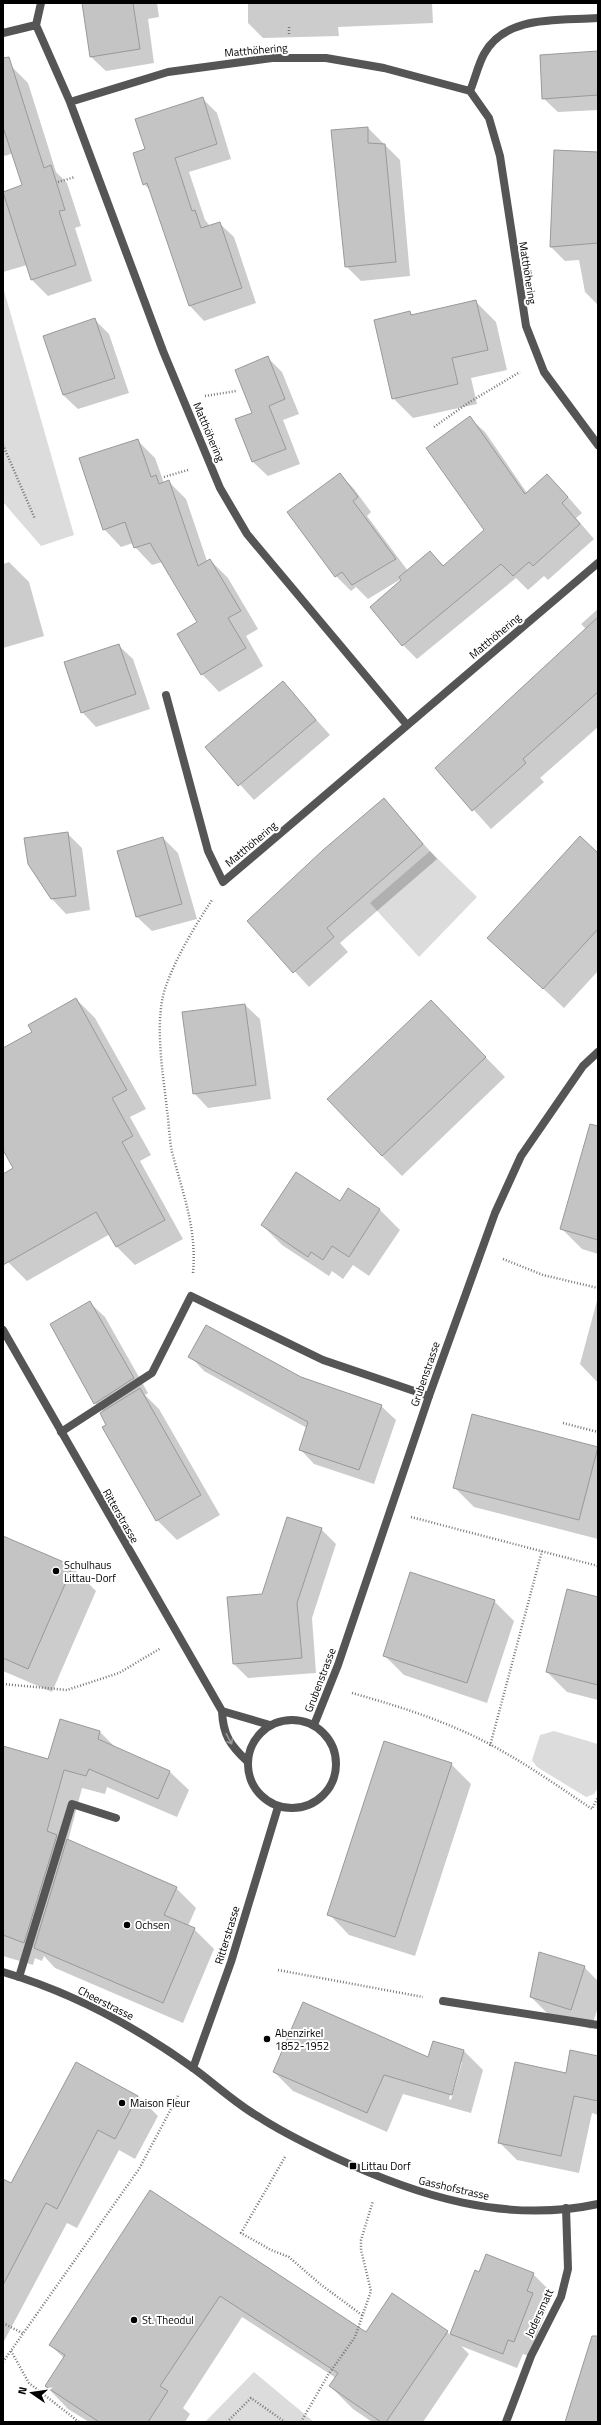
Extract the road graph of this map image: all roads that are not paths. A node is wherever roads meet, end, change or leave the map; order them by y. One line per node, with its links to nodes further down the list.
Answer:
1 (41, 3): 3 (street)
2 (598, 18): 5 (street)
3 (36, 26): 4 (street); 6 (street, Matthöhering)
4 (3, 33)
5 (470, 91): 6 (street, Matthöhering); 7 (street, Matthöhering)
6 (70, 102): 10 (street, Matthöhering)
7 (598, 445)
8 (598, 563): 10 (street, Matthöhering)
9 (166, 694): 10 (street, Matthöhering)
10 (407, 725)
11 (598, 1052): 13 (street, Grubenstrasse)
12 (3, 1330): 14 (street, Ritterstrasse)
13 (429, 1396): 14 (street); 17 (street, Grubenstrasse)
14 (60, 1432): 15 (street, Ritterstrasse)
15 (222, 1711): 16 (street); 18 (street, Ritterstrasse, one-way to 18)
16 (270, 1725): 17 (street); 18 (street)
17 (314, 1725): 19 (street)
18 (247, 1761): 19 (street)
19 (278, 1807): 25 (street, Ritterstrasse)
20 (116, 1818): 22 (street)
21 (3, 1972): 22 (street, Cheerstrasse)
22 (19, 1977): 25 (street, Cheerstrasse)
23 (443, 2001): 24 (street)
24 (598, 2025)
25 (193, 2068): 27 (street, Gasshofstrasse)
26 (598, 2204): 27 (street, Gasshofstrasse)
27 (566, 2208): 28 (street, Jodersmatt)
28 (506, 2422)

